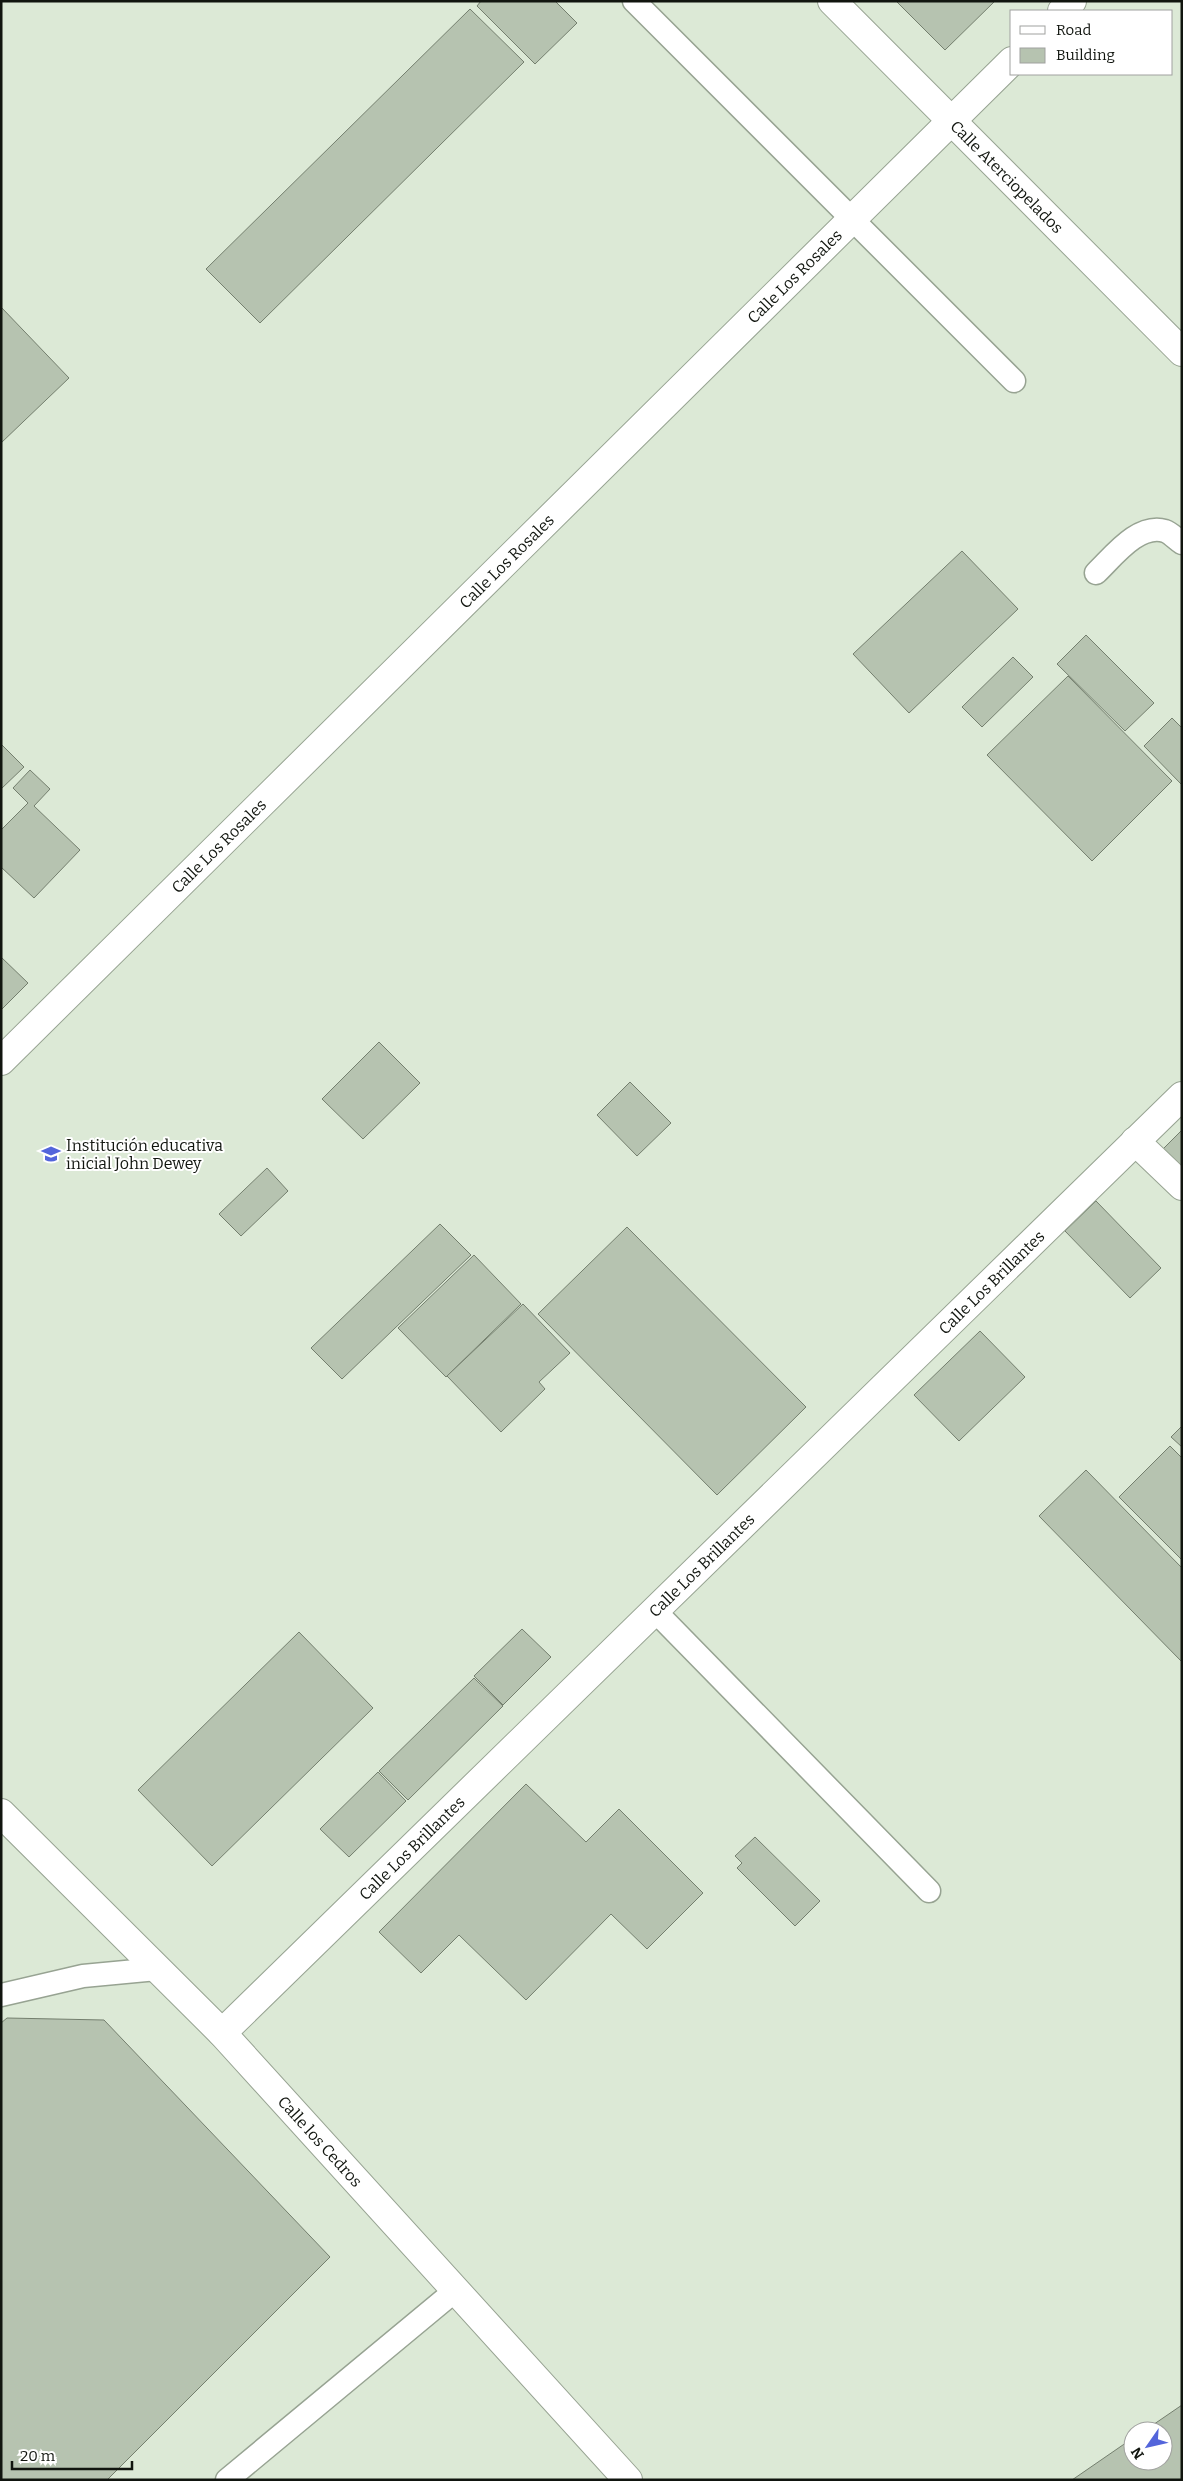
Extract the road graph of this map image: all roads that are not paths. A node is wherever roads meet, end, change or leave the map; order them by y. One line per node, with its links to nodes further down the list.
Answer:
1 (634, 1): 7 (lane)
2 (832, 1): 6 (street, Calle Aterciopelados)
3 (1072, 1): 4 (street)
4 (1063, 10)
5 (1010, 63): 6 (street, Calle Los Rosales)
6 (951, 121): 7 (street, Calle Los Rosales); 8 (street, Calle Aterciopelados)
7 (851, 218): 9 (lane); 12 (street, Calle Los Rosales)
8 (1182, 352)
9 (1014, 381)
10 (1182, 543): 11 (lane)
11 (1096, 573)
12 (1, 1060)
13 (1182, 1096): 14 (street, Calle Los Brillantes)
14 (1135, 1141): 15 (street); 16 (street, Calle Los Brillantes)
15 (1182, 1186)
16 (655, 1611): 18 (lane); 21 (street, Calle Los Brillantes)
17 (1, 1813): 19 (street, Calle los Cedros)
18 (929, 1891)
19 (157, 1968): 20 (lane); 21 (street, Calle los Cedros)
20 (1, 1995)
21 (222, 2033): 22 (street, Calle los Cedros)
22 (456, 2290): 23 (lane); 24 (street, Calle los Cedros)
23 (227, 2480)
24 (628, 2480)

